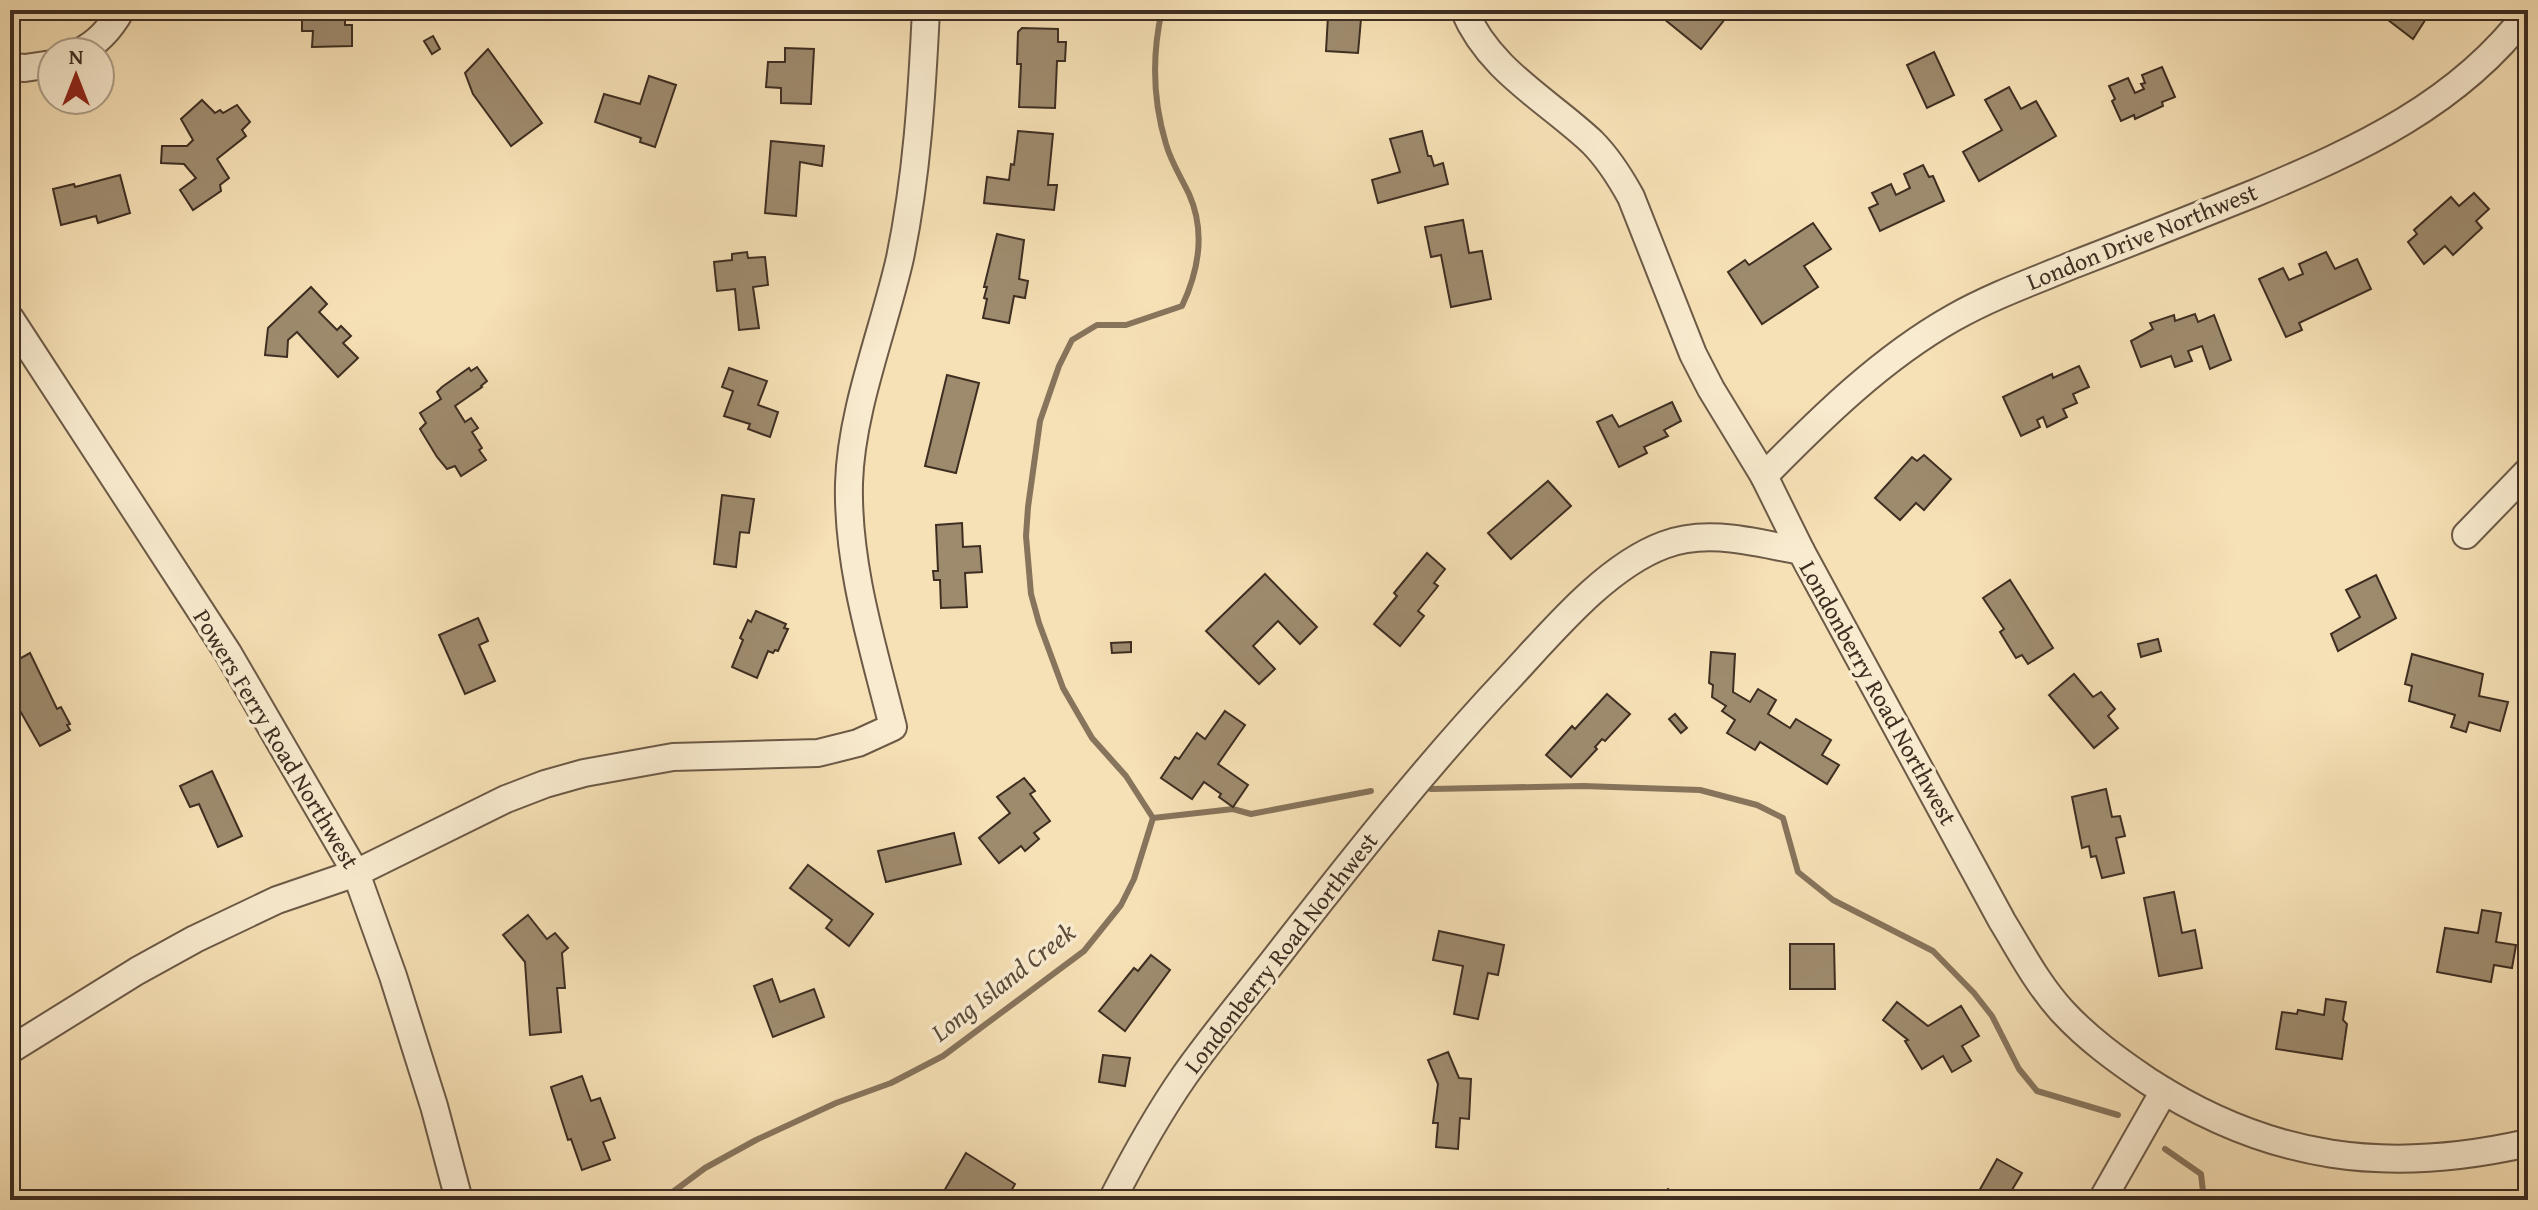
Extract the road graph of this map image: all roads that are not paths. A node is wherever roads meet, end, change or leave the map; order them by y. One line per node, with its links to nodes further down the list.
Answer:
1 (121, 10): 5 (street)
2 (926, 10): 13 (street)
3 (1464, 10): 10 (street)
4 (2528, 12): 10 (street, London Drive Northwest)
5 (102, 36)
6 (36, 66): 7 (street)
7 (10, 67)
8 (10, 318): 13 (street, Powers Ferry Road Northwest)
9 (2528, 471): 11 (street)
10 (1764, 476): 12 (street)
11 (2466, 535)
12 (1801, 551): 15 (street, Londonberry Road Northwest); 18 (street, Londonberry Road Northwest)
13 (356, 873): 14 (street); 17 (street, Powers Ferry Road Northwest)
14 (10, 1050)
15 (2164, 1091): 16 (street, Londonberry Road Northwest); 19 (street)
16 (2528, 1143)
17 (459, 1200)
18 (1112, 1200)
19 (2102, 1200)

